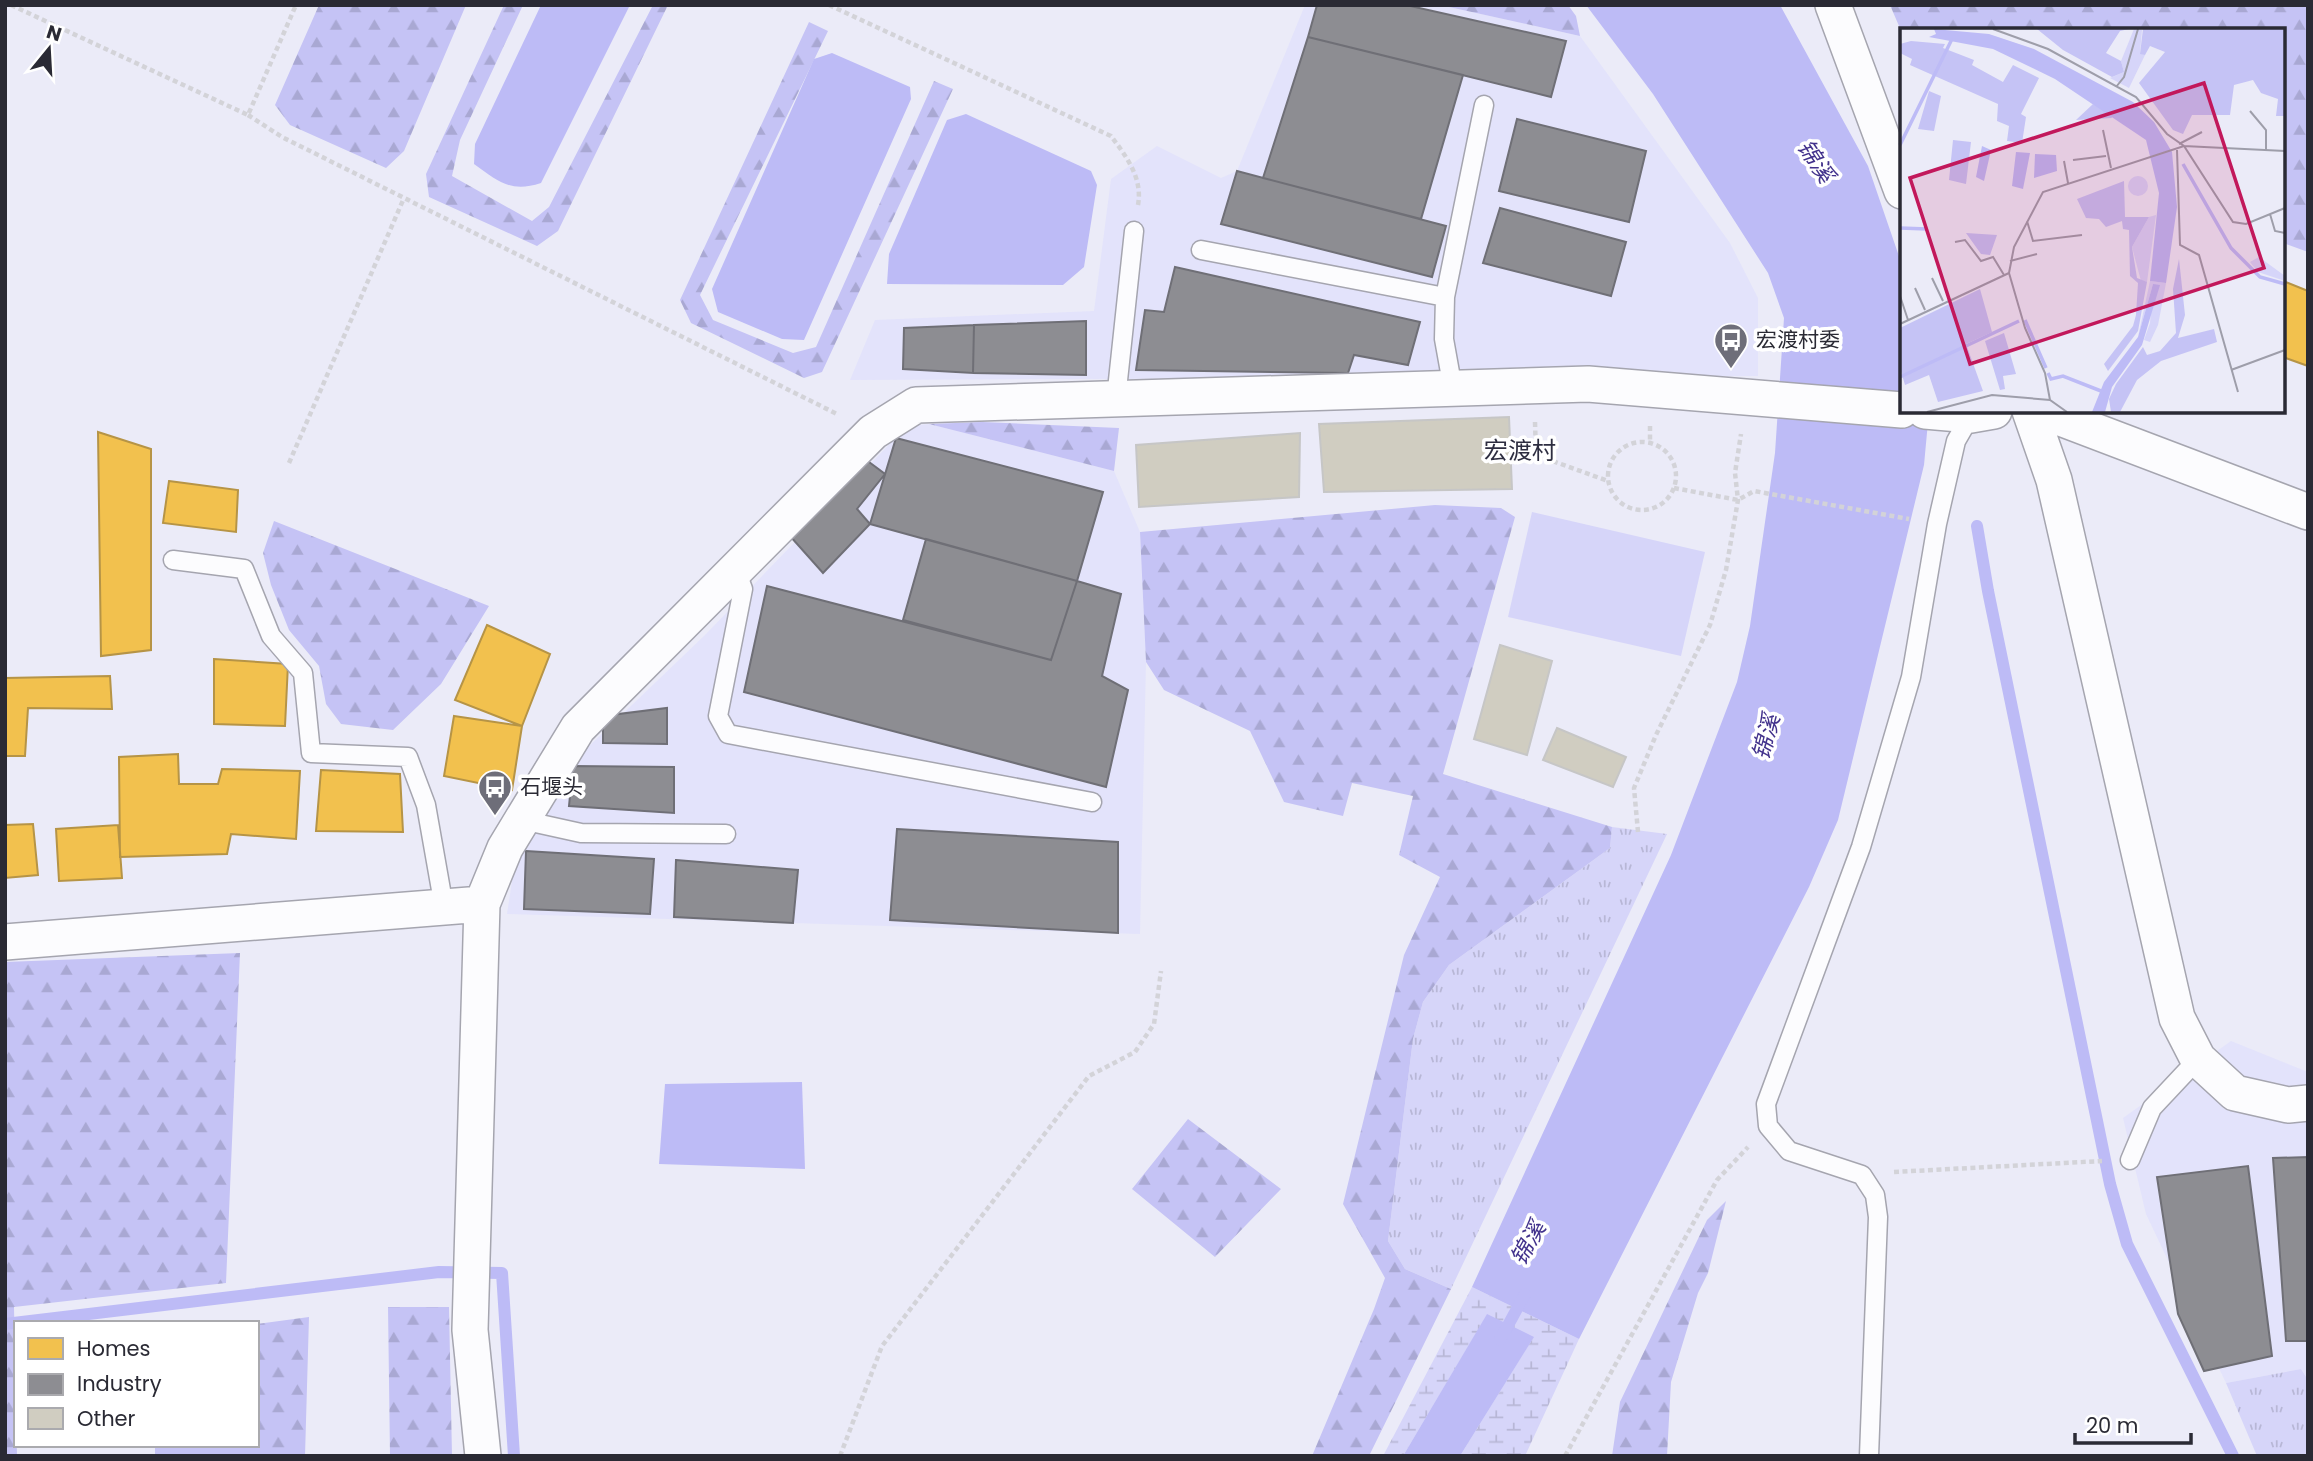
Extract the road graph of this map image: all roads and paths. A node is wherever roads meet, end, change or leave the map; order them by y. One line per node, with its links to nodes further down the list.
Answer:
1 (11, 5): 6 (path)
2 (296, 5): 6 (path)
3 (830, 5): 9 (path)
4 (1833, 5): 7 (street)
5 (1485, 105): 11 (lane)
6 (248, 115): 8 (path)
7 (1900, 186)
8 (404, 198): 20 (path); 21 (path)
9 (1134, 231): 15 (lane)
10 (1201, 250): 11 (lane)
11 (1445, 297): 13 (lane)
12 (1535, 386): 13 (street); 14 (street); 22 (path)
13 (1453, 389): 15 (street)
14 (1745, 398): 16 (street); 24 (path)
15 (1116, 399): 20 (street)
16 (1900, 410)
17 (1983, 413): 26 (lane)
18 (2031, 413): 37 (street)
19 (2047, 413): 25 (street)
20 (873, 432): 28 (street)
21 (289, 463)
22 (1608, 481): 23 (path); 23 (path)
23 (1674, 488): 24 (path)
24 (1738, 500): 26 (path); 31 (path)
25 (2308, 512)
26 (1937, 524): 39 (lane)
27 (173, 560): 34 (lane)
28 (736, 570): 29 (lane); 30 (street)
29 (1092, 802)
30 (522, 820): 32 (lane); 33 (street)
31 (1638, 832)
32 (726, 834)
33 (482, 904): 34 (street); 42 (street)
34 (444, 907): 35 (street)
35 (5, 942)
36 (1161, 971): 43 (path)
37 (2198, 1059): 38 (street); 40 (lane)
38 (2308, 1103)
39 (1768, 1126): 41 (lane); 44 (path)
40 (2130, 1160): 41 (path)
41 (1862, 1175): 45 (lane)
42 (483, 1456)
43 (840, 1456)
44 (1564, 1456)
45 (1869, 1456)

